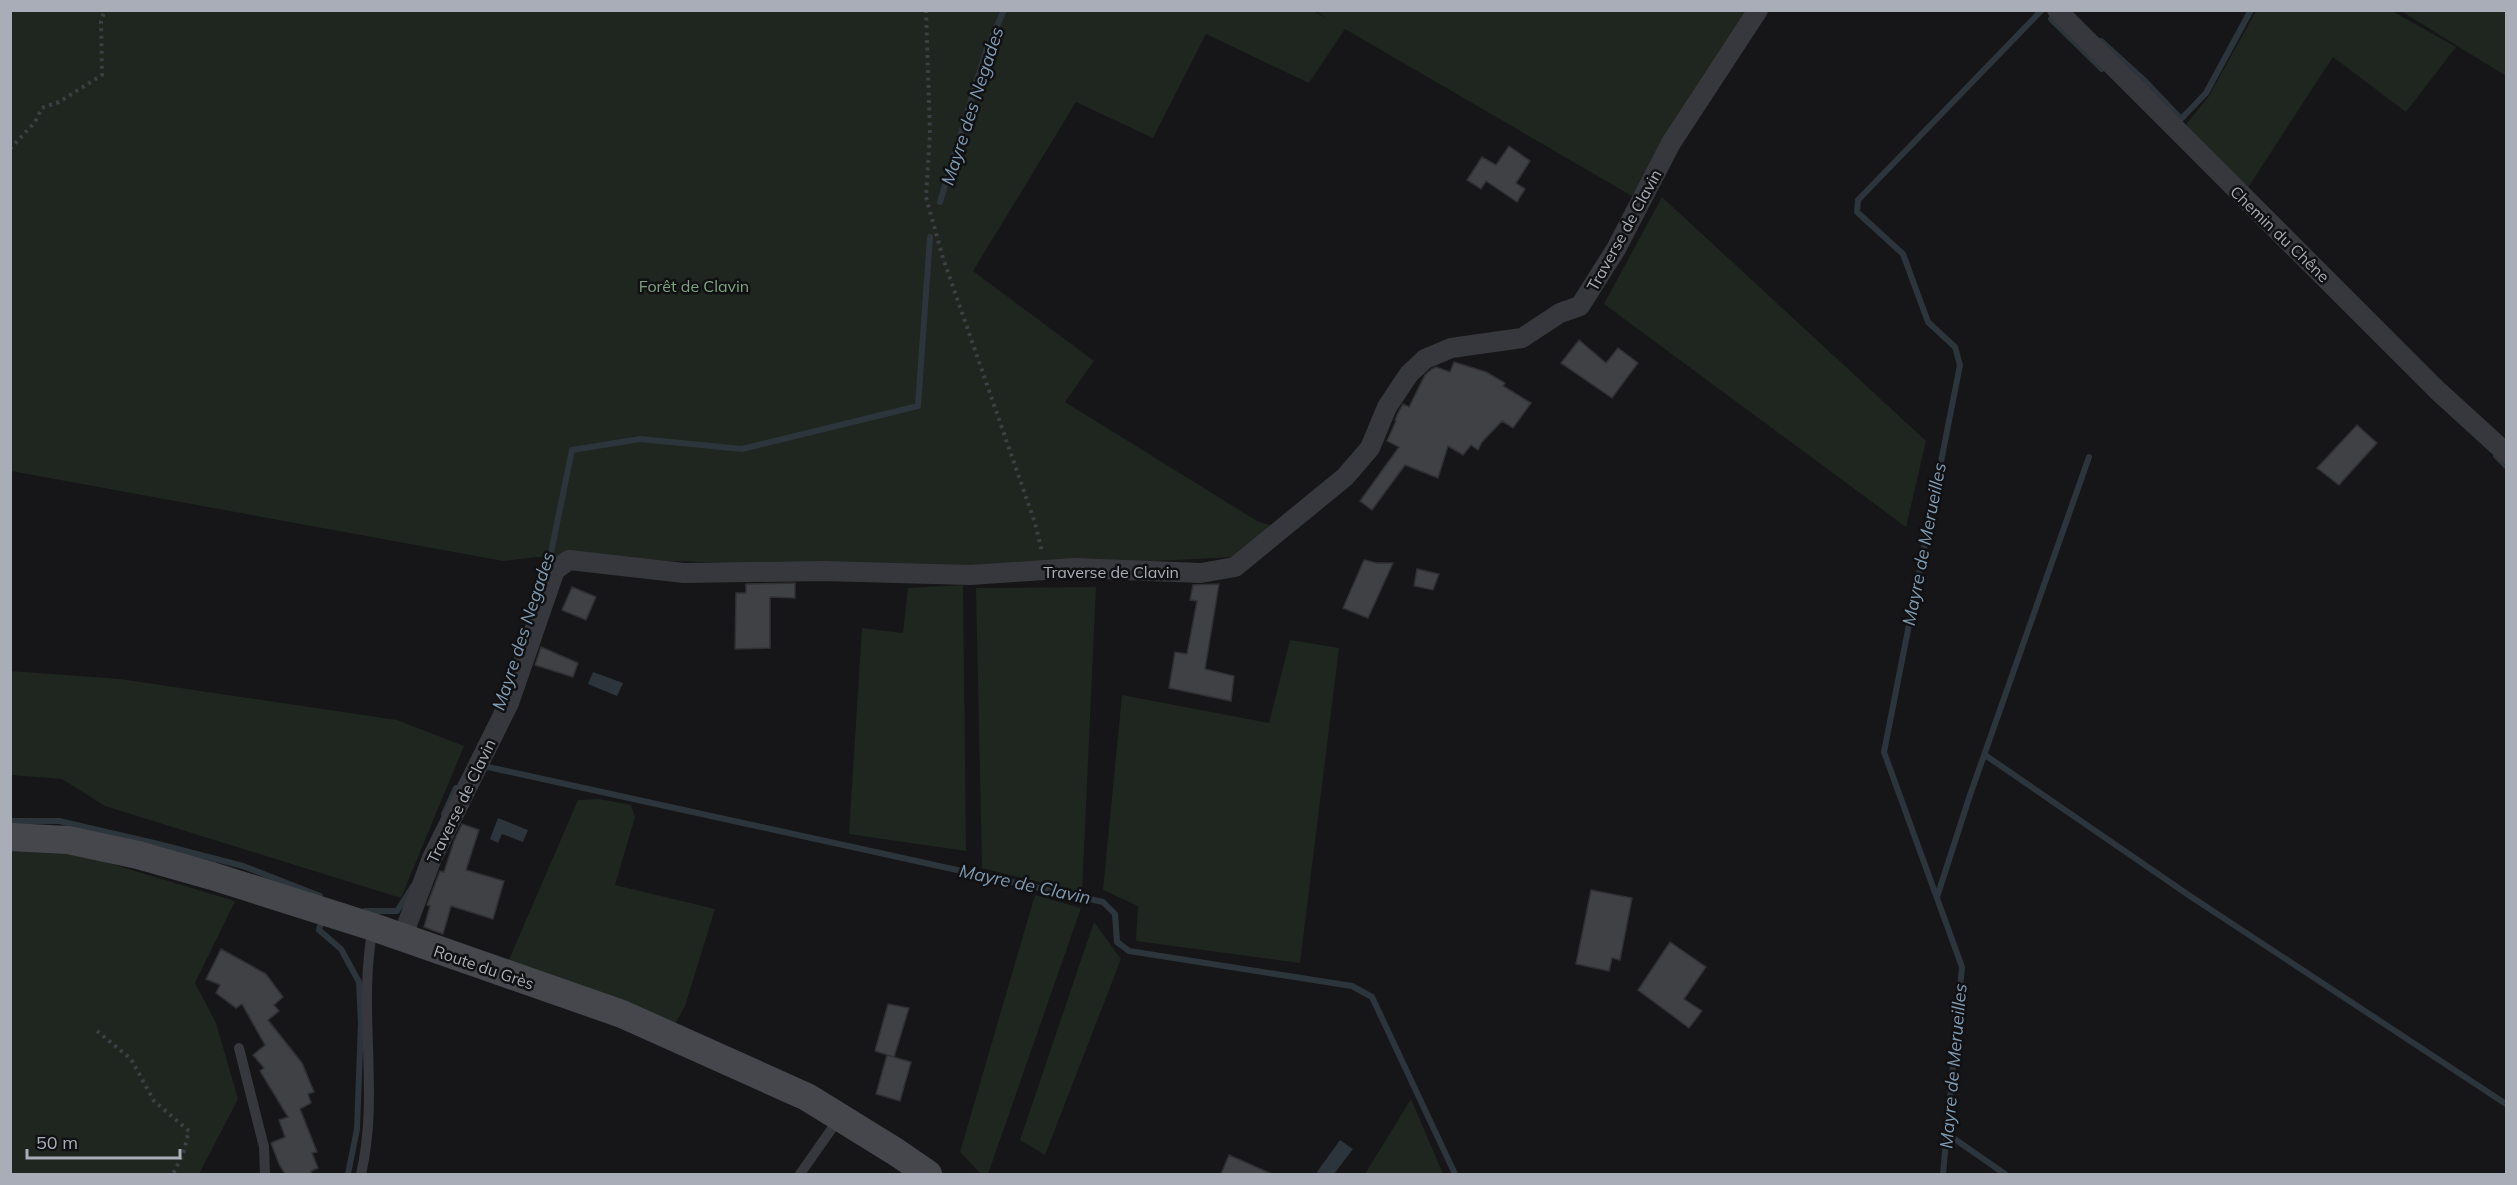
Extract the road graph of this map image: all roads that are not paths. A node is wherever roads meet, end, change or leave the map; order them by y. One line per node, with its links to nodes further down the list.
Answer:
1 (1758, 10): 6 (street, Traverse de Clavin)
2 (2057, 10): 3 (street, Chemin du Chêne)
3 (2506, 453)
4 (10, 837): 5 (street, Route du Grès)
5 (373, 927): 6 (street, Route du Grès); 10 (lane)
6 (402, 938): 8 (street, Route du Grès)
7 (239, 1048): 9 (lane)
8 (840, 1117): 11 (lane); 12 (street, Route du Grès)
9 (265, 1174)
10 (361, 1174)
11 (800, 1174)
12 (928, 1174)

